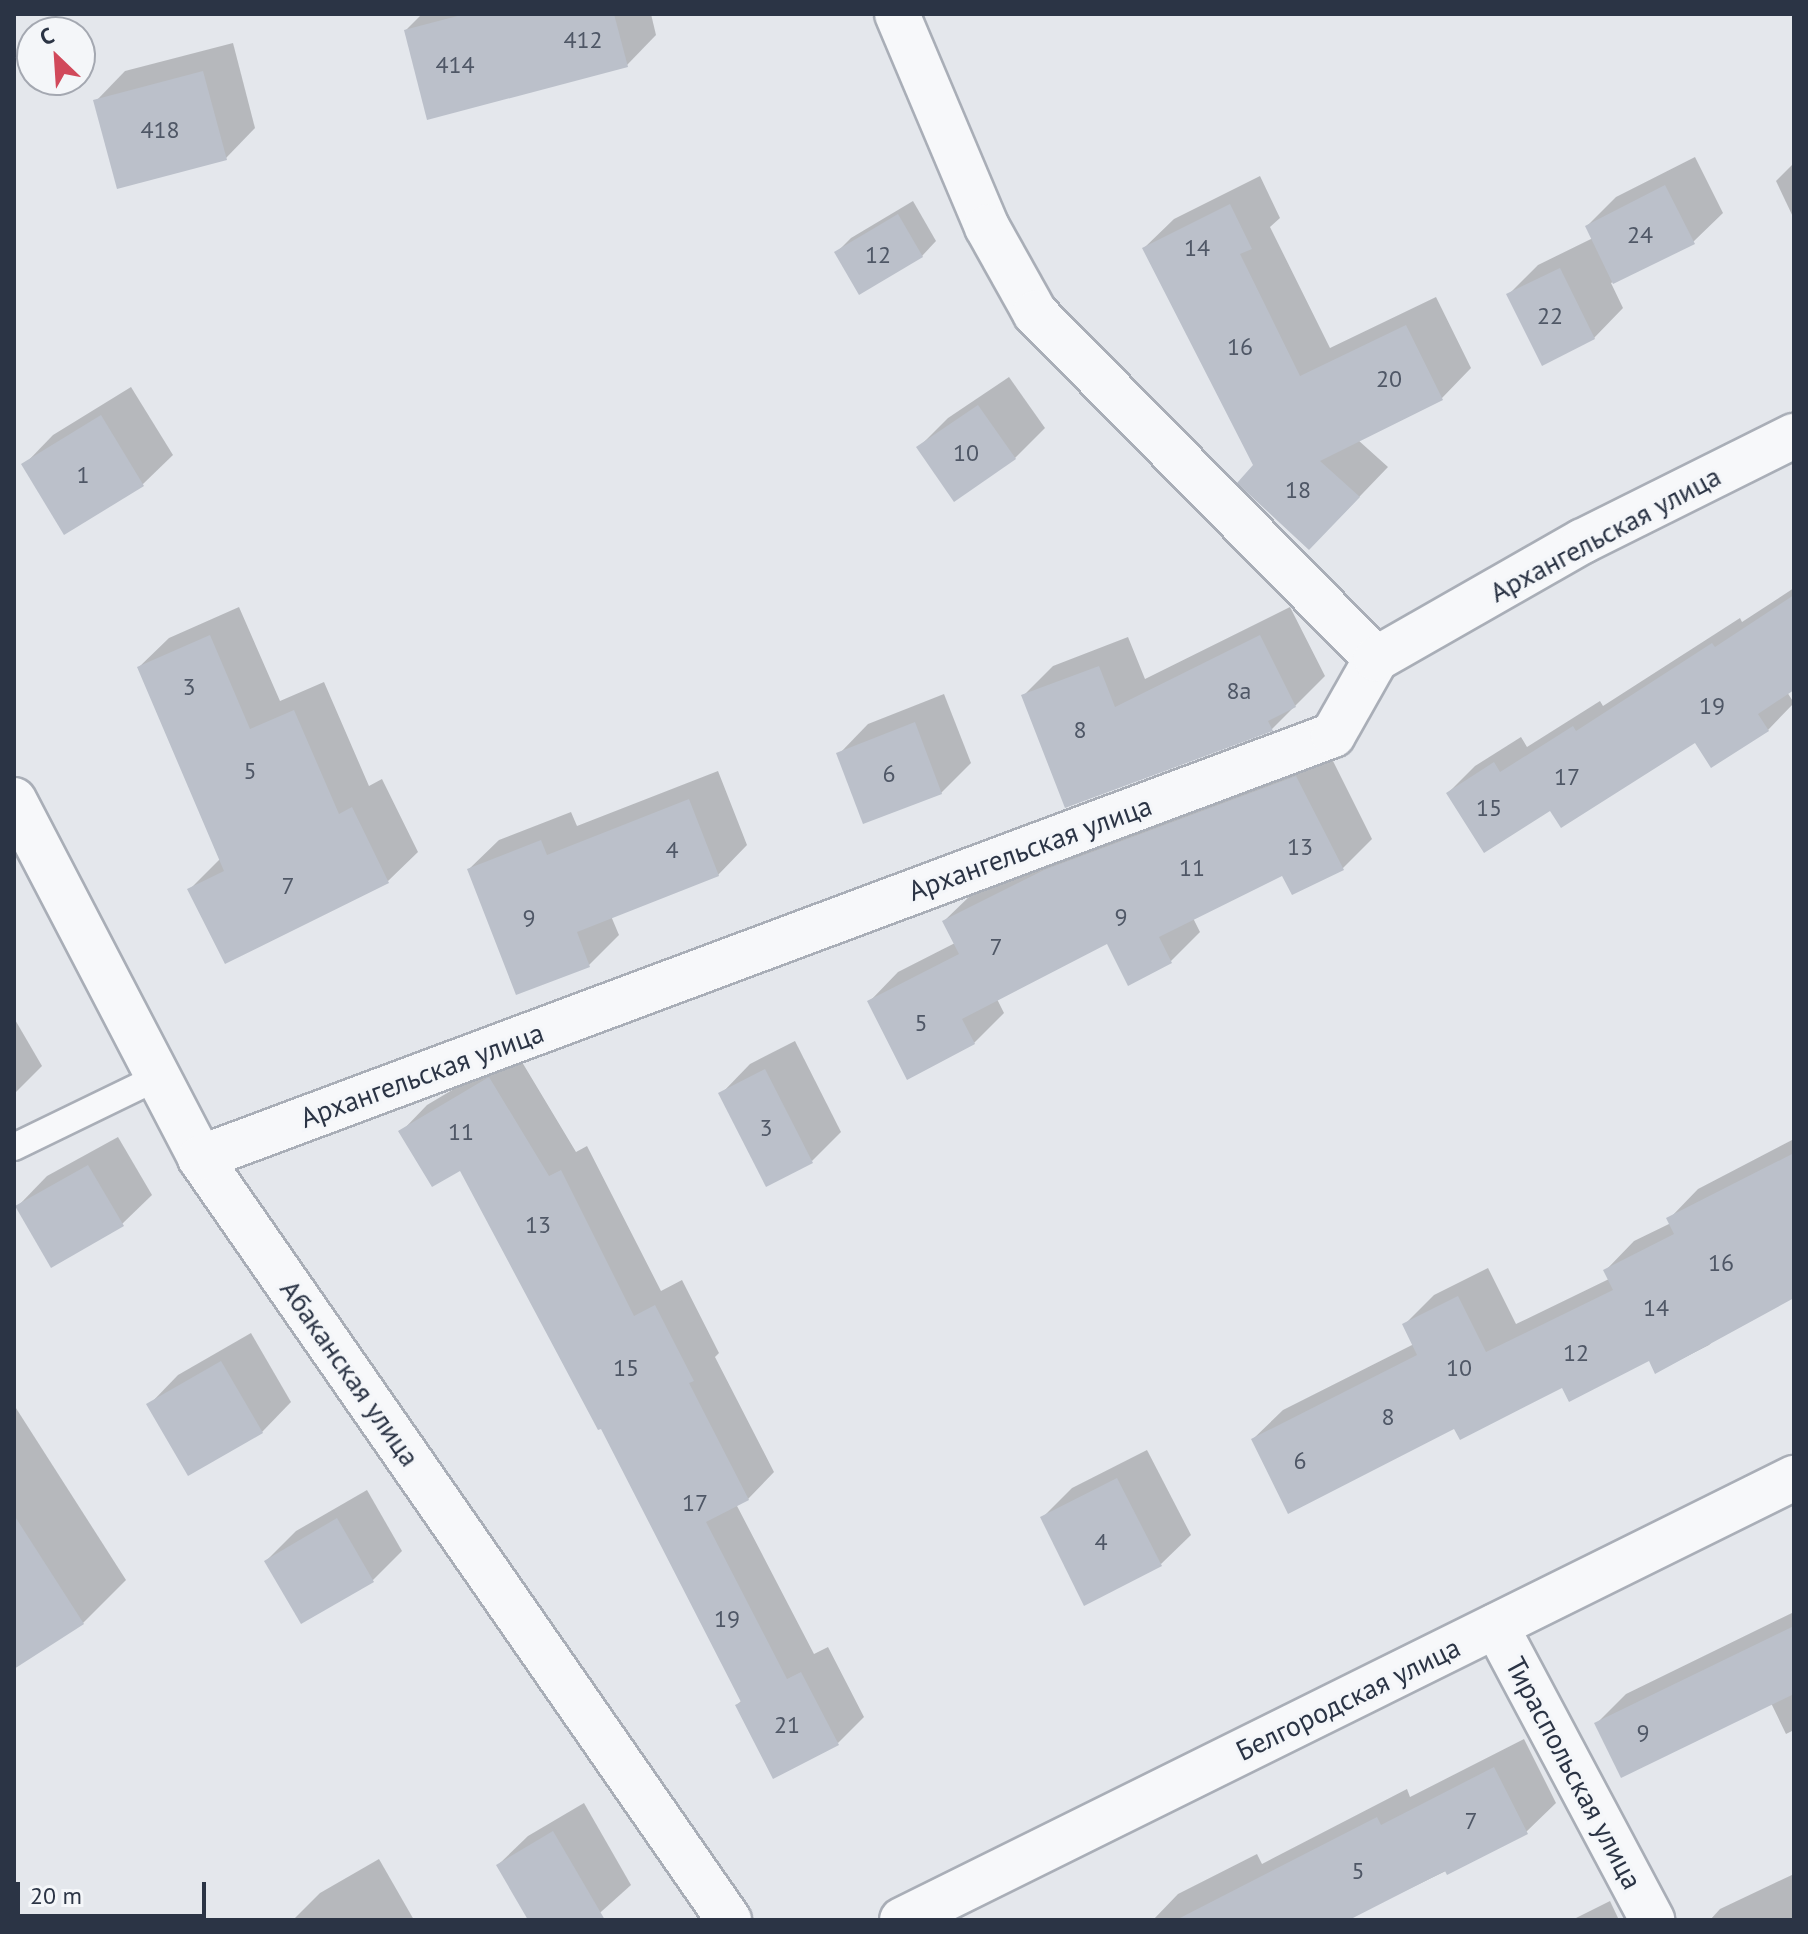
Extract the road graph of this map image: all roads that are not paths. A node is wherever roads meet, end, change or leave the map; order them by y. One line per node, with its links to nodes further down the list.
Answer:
1 (897, 14): 3 (street)
2 (1794, 436): 3 (street, Архангельская улица)
3 (1376, 659): 7 (street, Архангельская улица)
4 (14, 800): 5 (street, Абаканская улица)
5 (158, 1077): 6 (lane); 7 (street, Абаканская улица)
6 (14, 1147)
7 (200, 1158): 10 (street, Абаканская улица)
8 (1794, 1478): 9 (street, Белгородская улица)
9 (1496, 1626): 11 (street, Белгородская улица); 12 (street, Тираспольская улица)
10 (729, 1920)
11 (902, 1920)
12 (1652, 1920)

